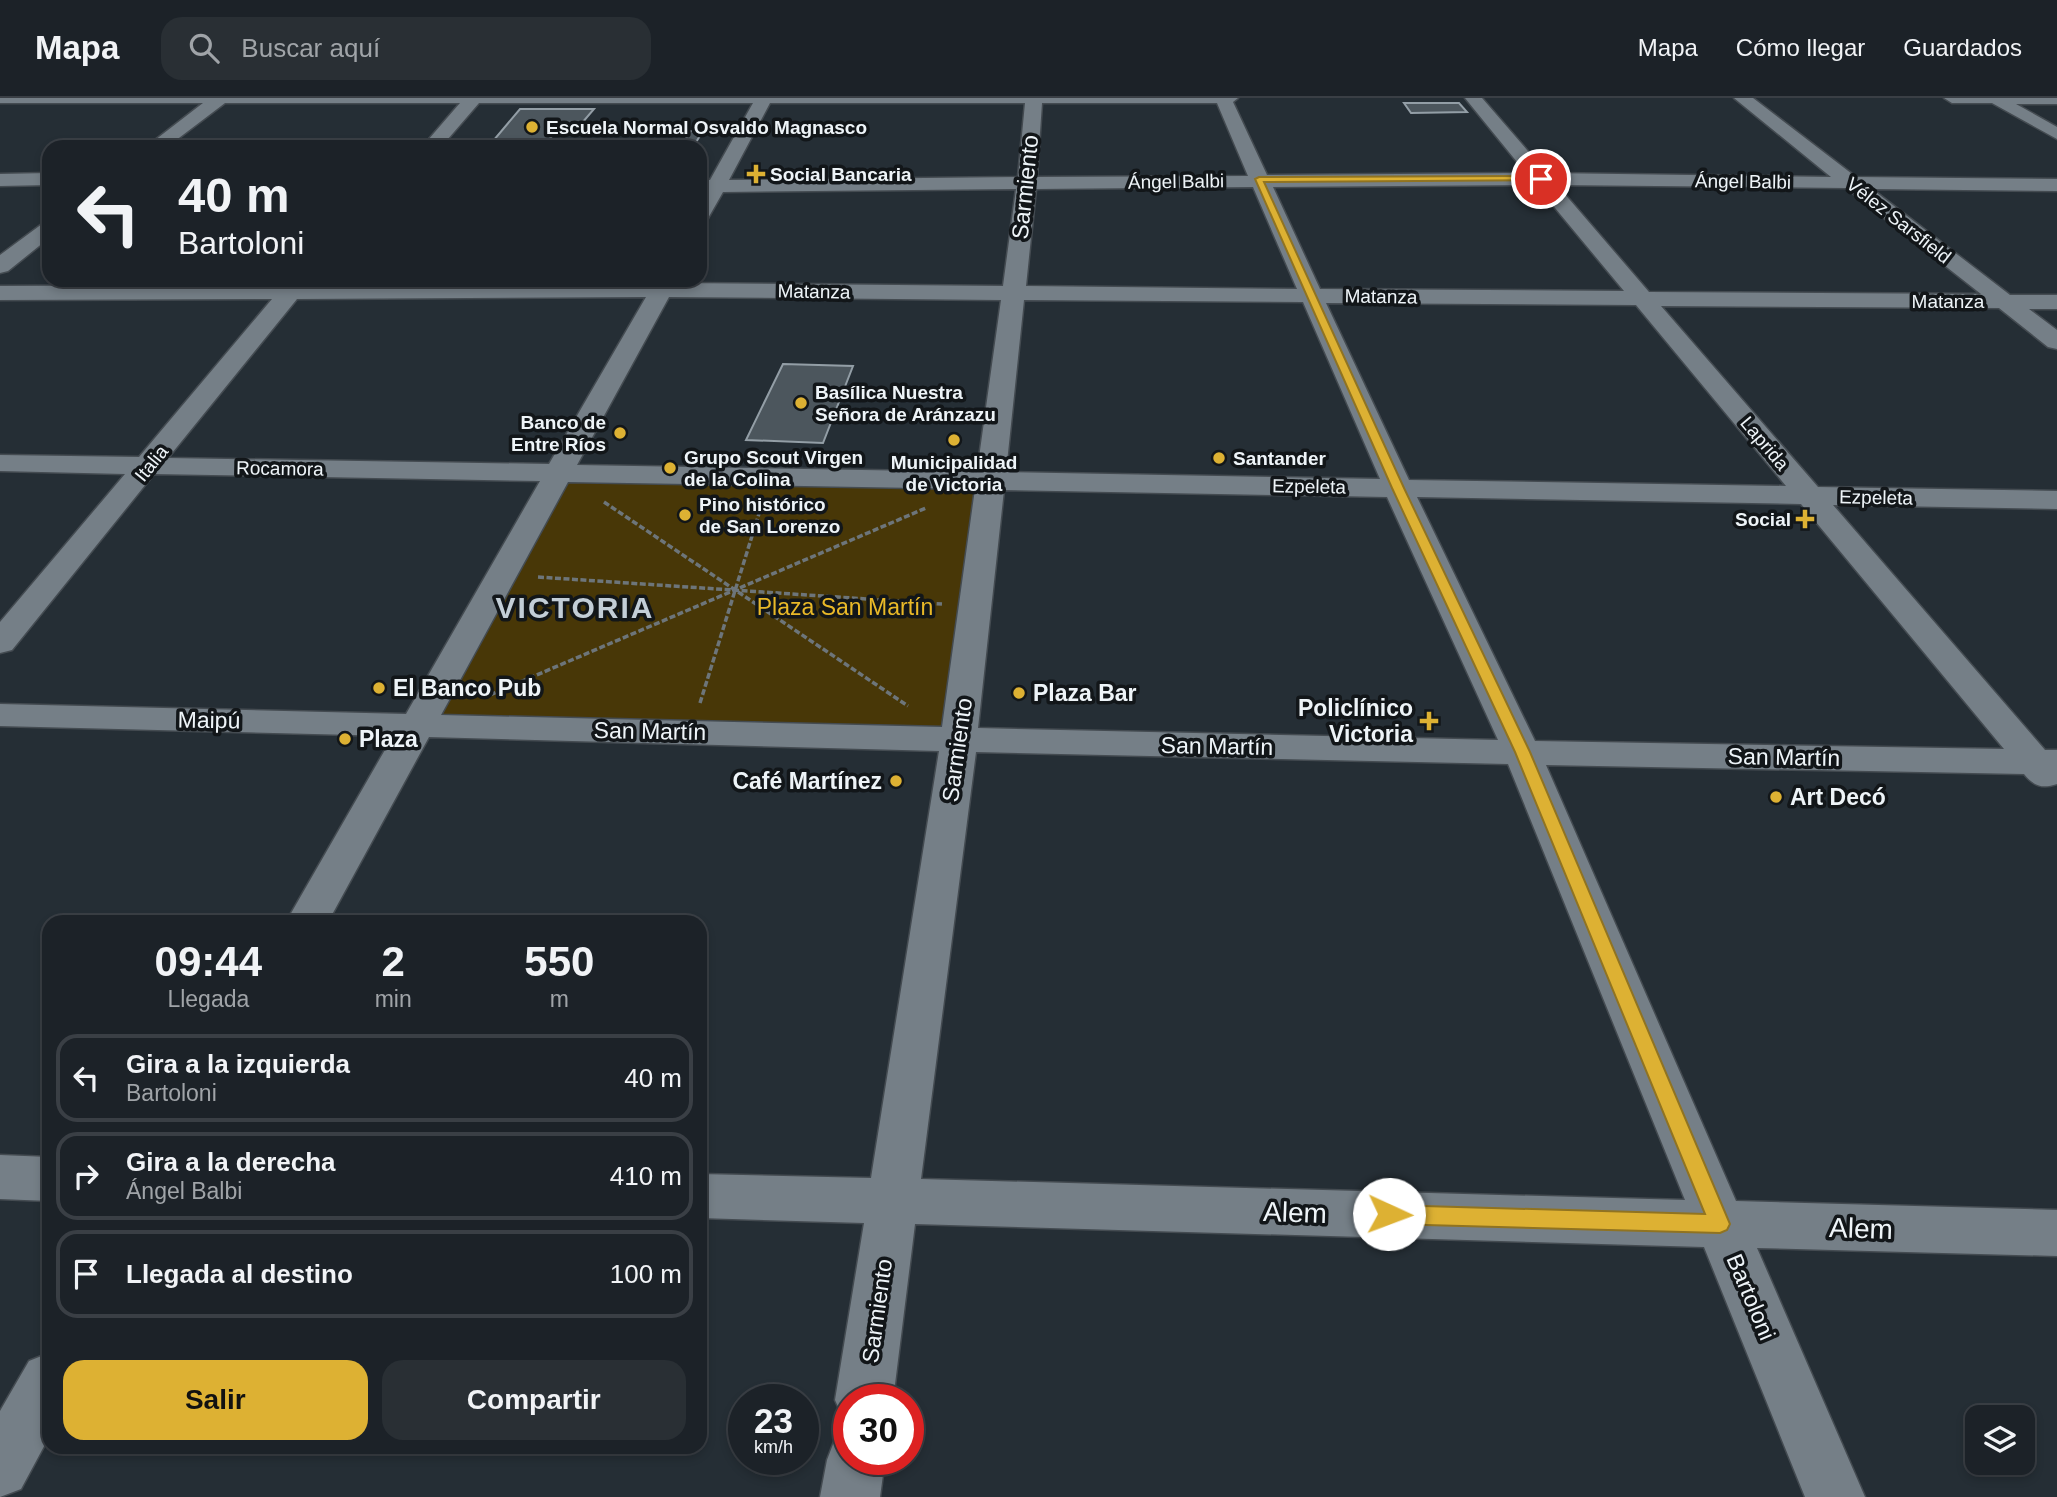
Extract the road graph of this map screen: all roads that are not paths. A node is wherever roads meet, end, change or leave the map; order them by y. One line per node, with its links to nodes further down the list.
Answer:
1 (0, 98): 2 (street)
2 (221, 98): 3 (street); 16 (street)
3 (443, 98): 4 (street); 14 (street)
4 (474, 98): 12 (street); 17 (street)
5 (1034, 98): 6 (street); 12 (street); 23 (street, Sarmiento)
6 (1223, 98): 7 (street); 19 (street, Bartoloni)
7 (1230, 98)
8 (1473, 98): 20 (street, Laprida)
9 (1742, 98): 22 (street, Vélez Sarsfield)
10 (1952, 98): 11 (street)
11 (1995, 98): 13 (street); 15 (street)
12 (764, 99): 25 (street)
13 (2057, 99)
14 (427, 118)
15 (2057, 134)
16 (164, 140)
17 (437, 140)
18 (42, 179): 21 (street)
19 (1259, 179): 20 (street, Ángel Balbi); 23 (street, Ángel Balbi); 34 (street, Bartoloni)
20 (1541, 179): 22 (street, Ángel Balbi); 35 (street, Laprida)
21 (0, 180)
22 (1851, 183): 24 (street, Ángel Balbi); 36 (street, Vélez Sarsfield)
23 (1027, 184): 25 (street, Ángel Balbi); 33 (street, Sarmiento)
24 (2057, 185)
25 (708, 186)
26 (42, 233): 27 (street)
27 (0, 266)
28 (707, 286): 33 (street, Matanza)
29 (252, 287): 32 (street, Matanza)
30 (293, 287): 40 (street, Italia)
31 (664, 287): 41 (street)
32 (0, 293)
33 (1012, 293): 34 (street, Matanza); 42 (street, Sarmiento)
34 (1310, 295): 35 (street, Matanza); 43 (street, Bartoloni)
35 (1643, 298): 36 (street, Matanza); 44 (street, Laprida)
36 (2003, 301): 37 (street, Matanza); 38 (street, Vélez Sarsfield)
37 (2057, 302)
38 (2057, 342)
39 (0, 463): 40 (street, Rocamora)
40 (149, 466): 41 (street, Rocamora); 46 (street, Italia)
41 (560, 473): 42 (street, Ezpeleta); 48 (street)
42 (992, 481): 43 (street, Ezpeleta); 49 (street, Sarmiento)
43 (1398, 488): 44 (street, Ezpeleta); 50 (street, Bartoloni)
44 (1810, 495): 45 (street, Ezpeleta); 51 (street, Laprida)
45 (2057, 500)
46 (0, 643)
47 (0, 715): 48 (street, Maipú)
48 (418, 725): 49 (street, San Martín); 52 (street)
49 (959, 739): 50 (street, San Martín); 56 (street, Sarmiento)
50 (1522, 752): 51 (street, San Martín); 57 (street, Bartoloni)
51 (2050, 770)
52 (311, 915)
53 (0, 1177): 54 (street)
54 (42, 1179)
55 (707, 1196): 56 (street, Alem)
56 (892, 1201): 57 (street, Alem); 59 (street, Sarmiento)
57 (1720, 1224): 58 (street, Alem); 64 (street, Bartoloni)
58 (2057, 1233)
59 (866, 1384)
60 (42, 1393): 61 (street)
61 (0, 1468)
62 (854, 1475): 63 (street)
63 (850, 1497)
64 (1835, 1497)

